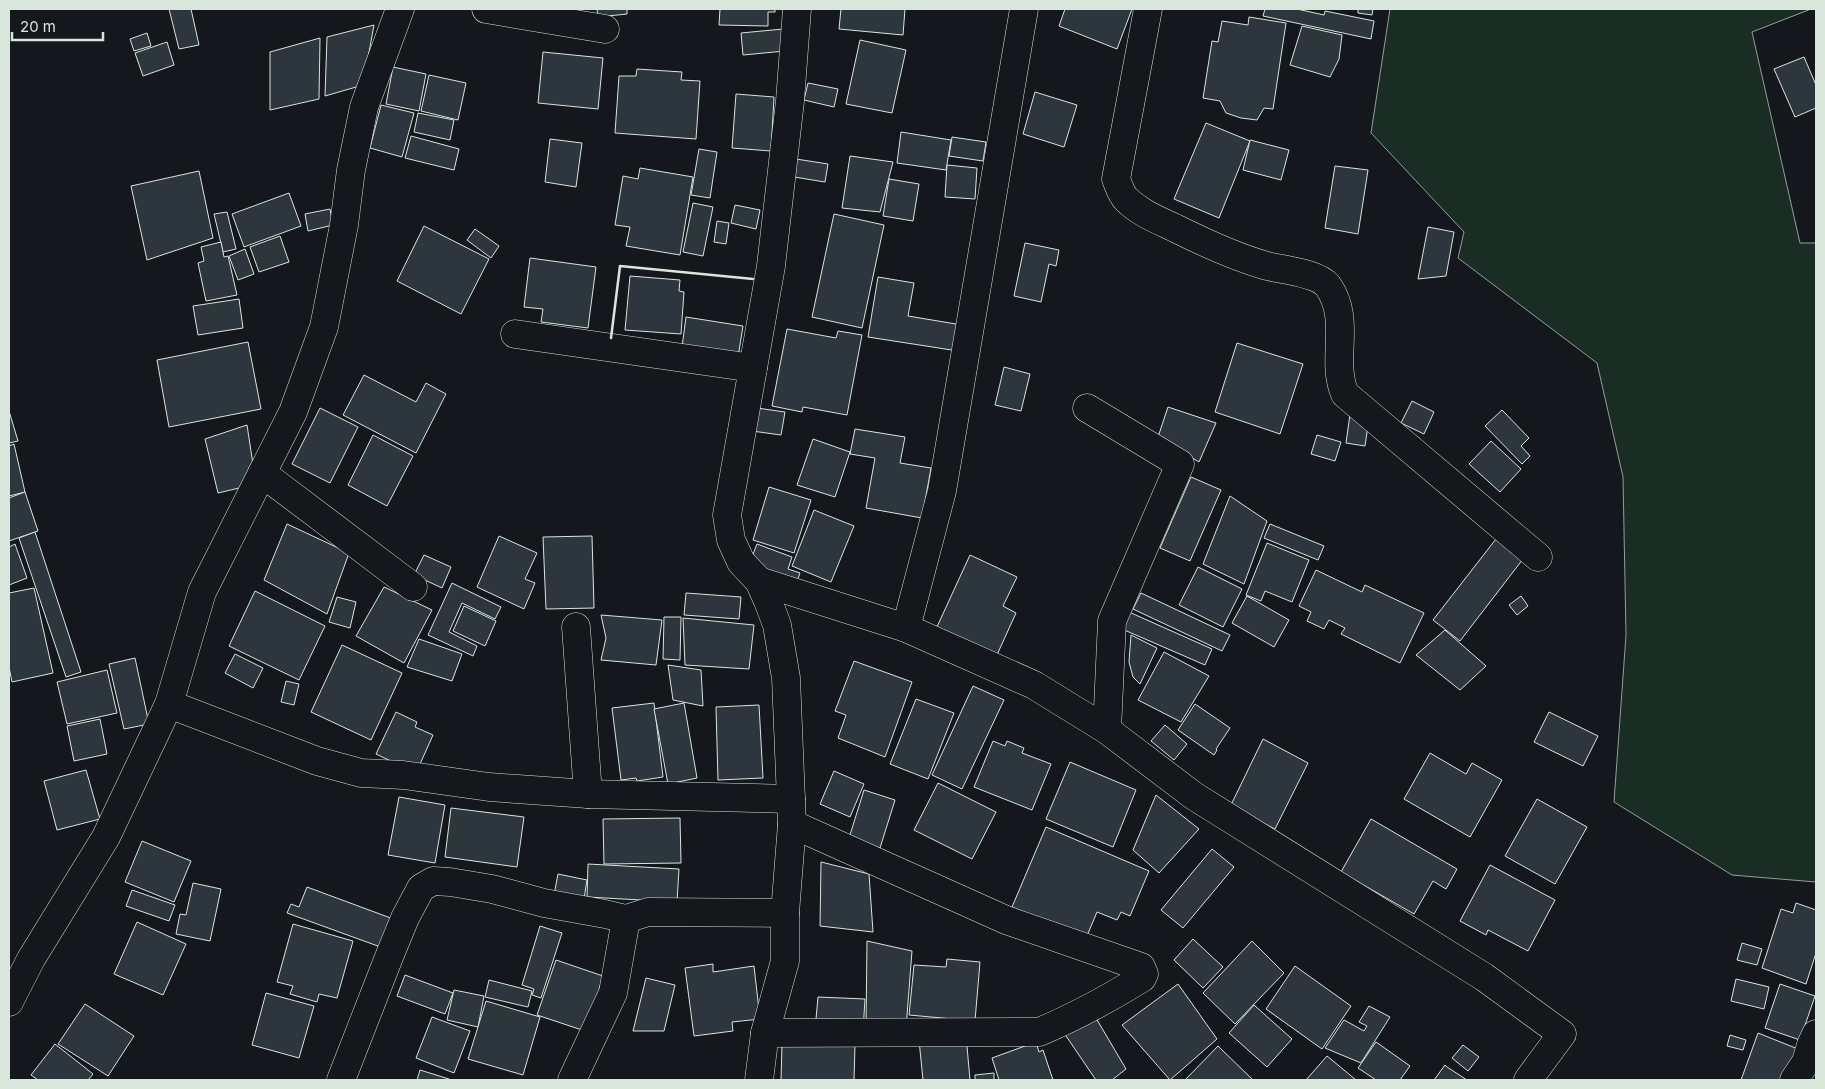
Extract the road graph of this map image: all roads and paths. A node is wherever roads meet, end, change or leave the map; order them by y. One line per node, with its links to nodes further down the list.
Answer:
1 (400, 9): 10 (street)
2 (486, 9): 6 (street)
3 (797, 9): 8 (street)
4 (1024, 9): 15 (street)
5 (1148, 9): 11 (street)
6 (605, 29)
7 (516, 334): 8 (street)
8 (753, 368): 12 (street)
9 (1087, 408): 17 (street)
10 (262, 473): 13 (street); 16 (street)
11 (1538, 557)
12 (759, 581): 15 (street); 19 (street)
13 (413, 587)
14 (576, 627): 18 (street)
15 (906, 628): 17 (street)
16 (169, 704): 18 (street); 22 (street)
17 (1107, 730): 28 (street)
18 (588, 794): 19 (street)
19 (791, 812): 20 (street); 23 (street)
20 (785, 913): 21 (street); 23 (street)
21 (626, 919): 25 (street); 26 (street)
22 (9, 1002)
23 (765, 1033): 27 (street)
24 (1816, 1034): 29 (street)
25 (341, 1080)
26 (572, 1080)
27 (759, 1080)
28 (1528, 1080)
29 (1794, 1080)

